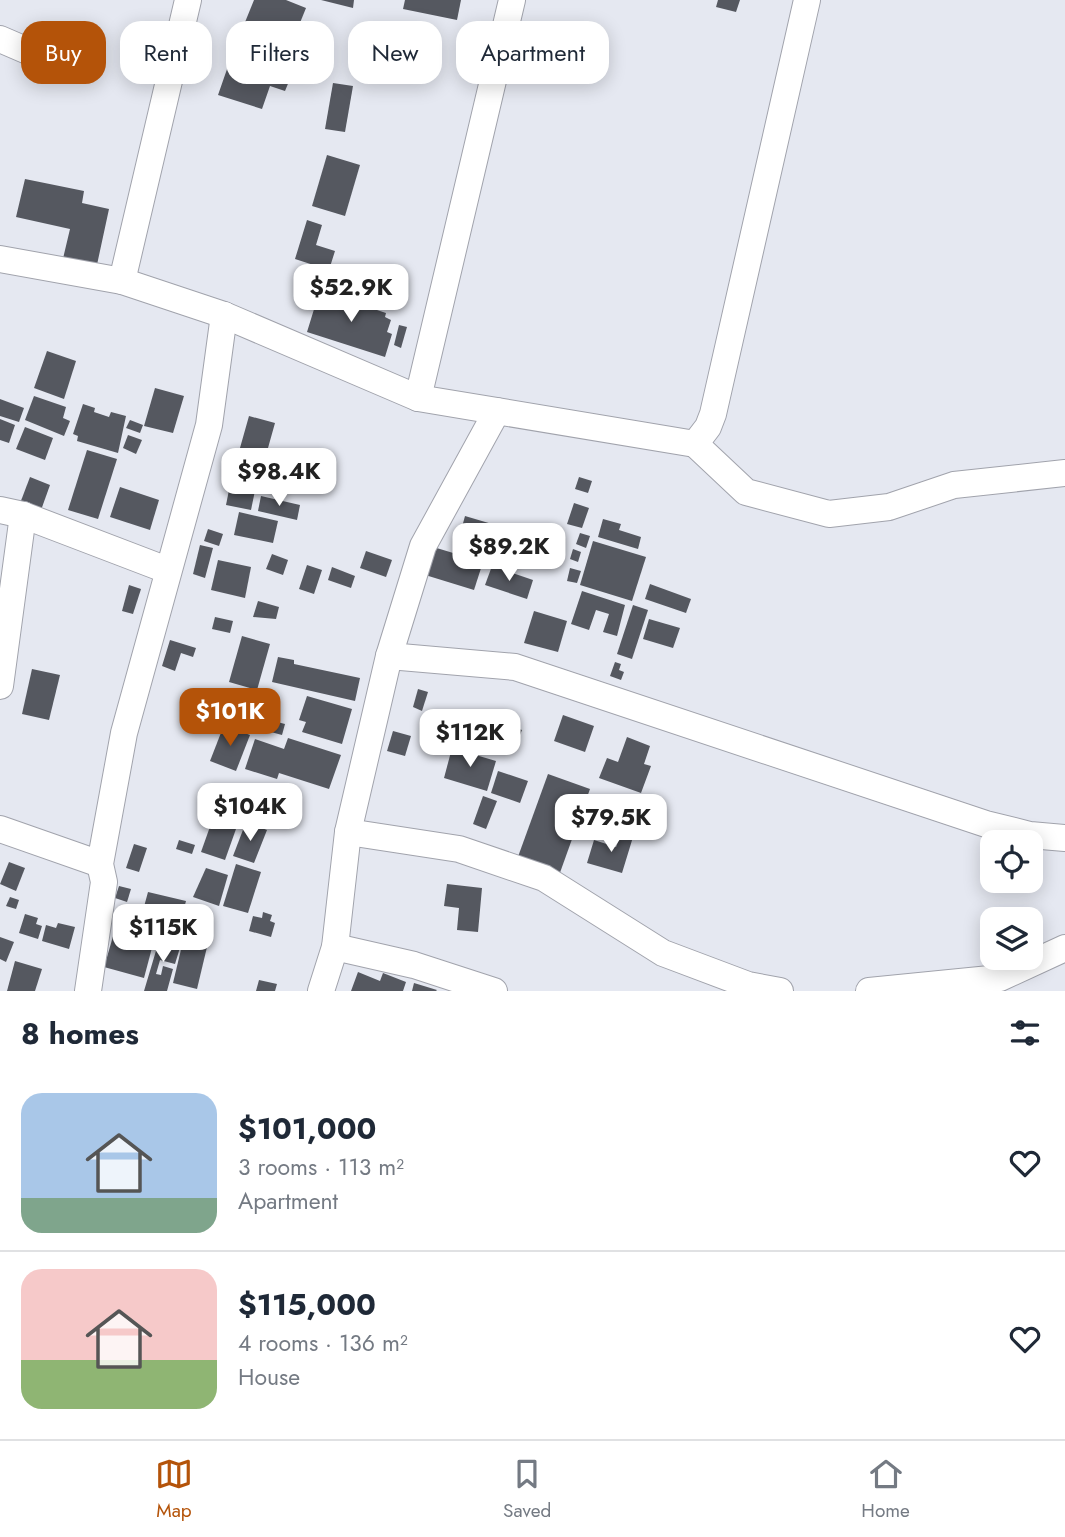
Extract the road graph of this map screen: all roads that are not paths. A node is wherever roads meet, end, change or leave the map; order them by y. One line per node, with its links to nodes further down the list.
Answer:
1 (188, 0): 7 (street)
2 (512, 0): 9 (street)
3 (807, 0): 11 (street)
4 (0, 39): 5 (street)
5 (21, 48)
6 (0, 259): 7 (street)
7 (122, 281): 8 (street)
8 (224, 315): 9 (street); 14 (street)
9 (418, 398): 10 (street)
10 (496, 411): 11 (street); 15 (street)
11 (695, 444): 12 (street)
12 (1065, 473)
13 (11, 513): 14 (street); 16 (street)
14 (167, 570): 20 (street)
15 (389, 656): 18 (street); 19 (street)
16 (0, 687)
17 (0, 829): 20 (street)
18 (348, 832): 21 (street); 26 (street)
19 (1065, 838)
20 (100, 864): 23 (street)
21 (335, 947): 24 (street); 25 (street)
22 (1065, 947): 27 (street)
23 (88, 991)
24 (321, 991)
25 (494, 991)
26 (780, 991)
27 (869, 991)

